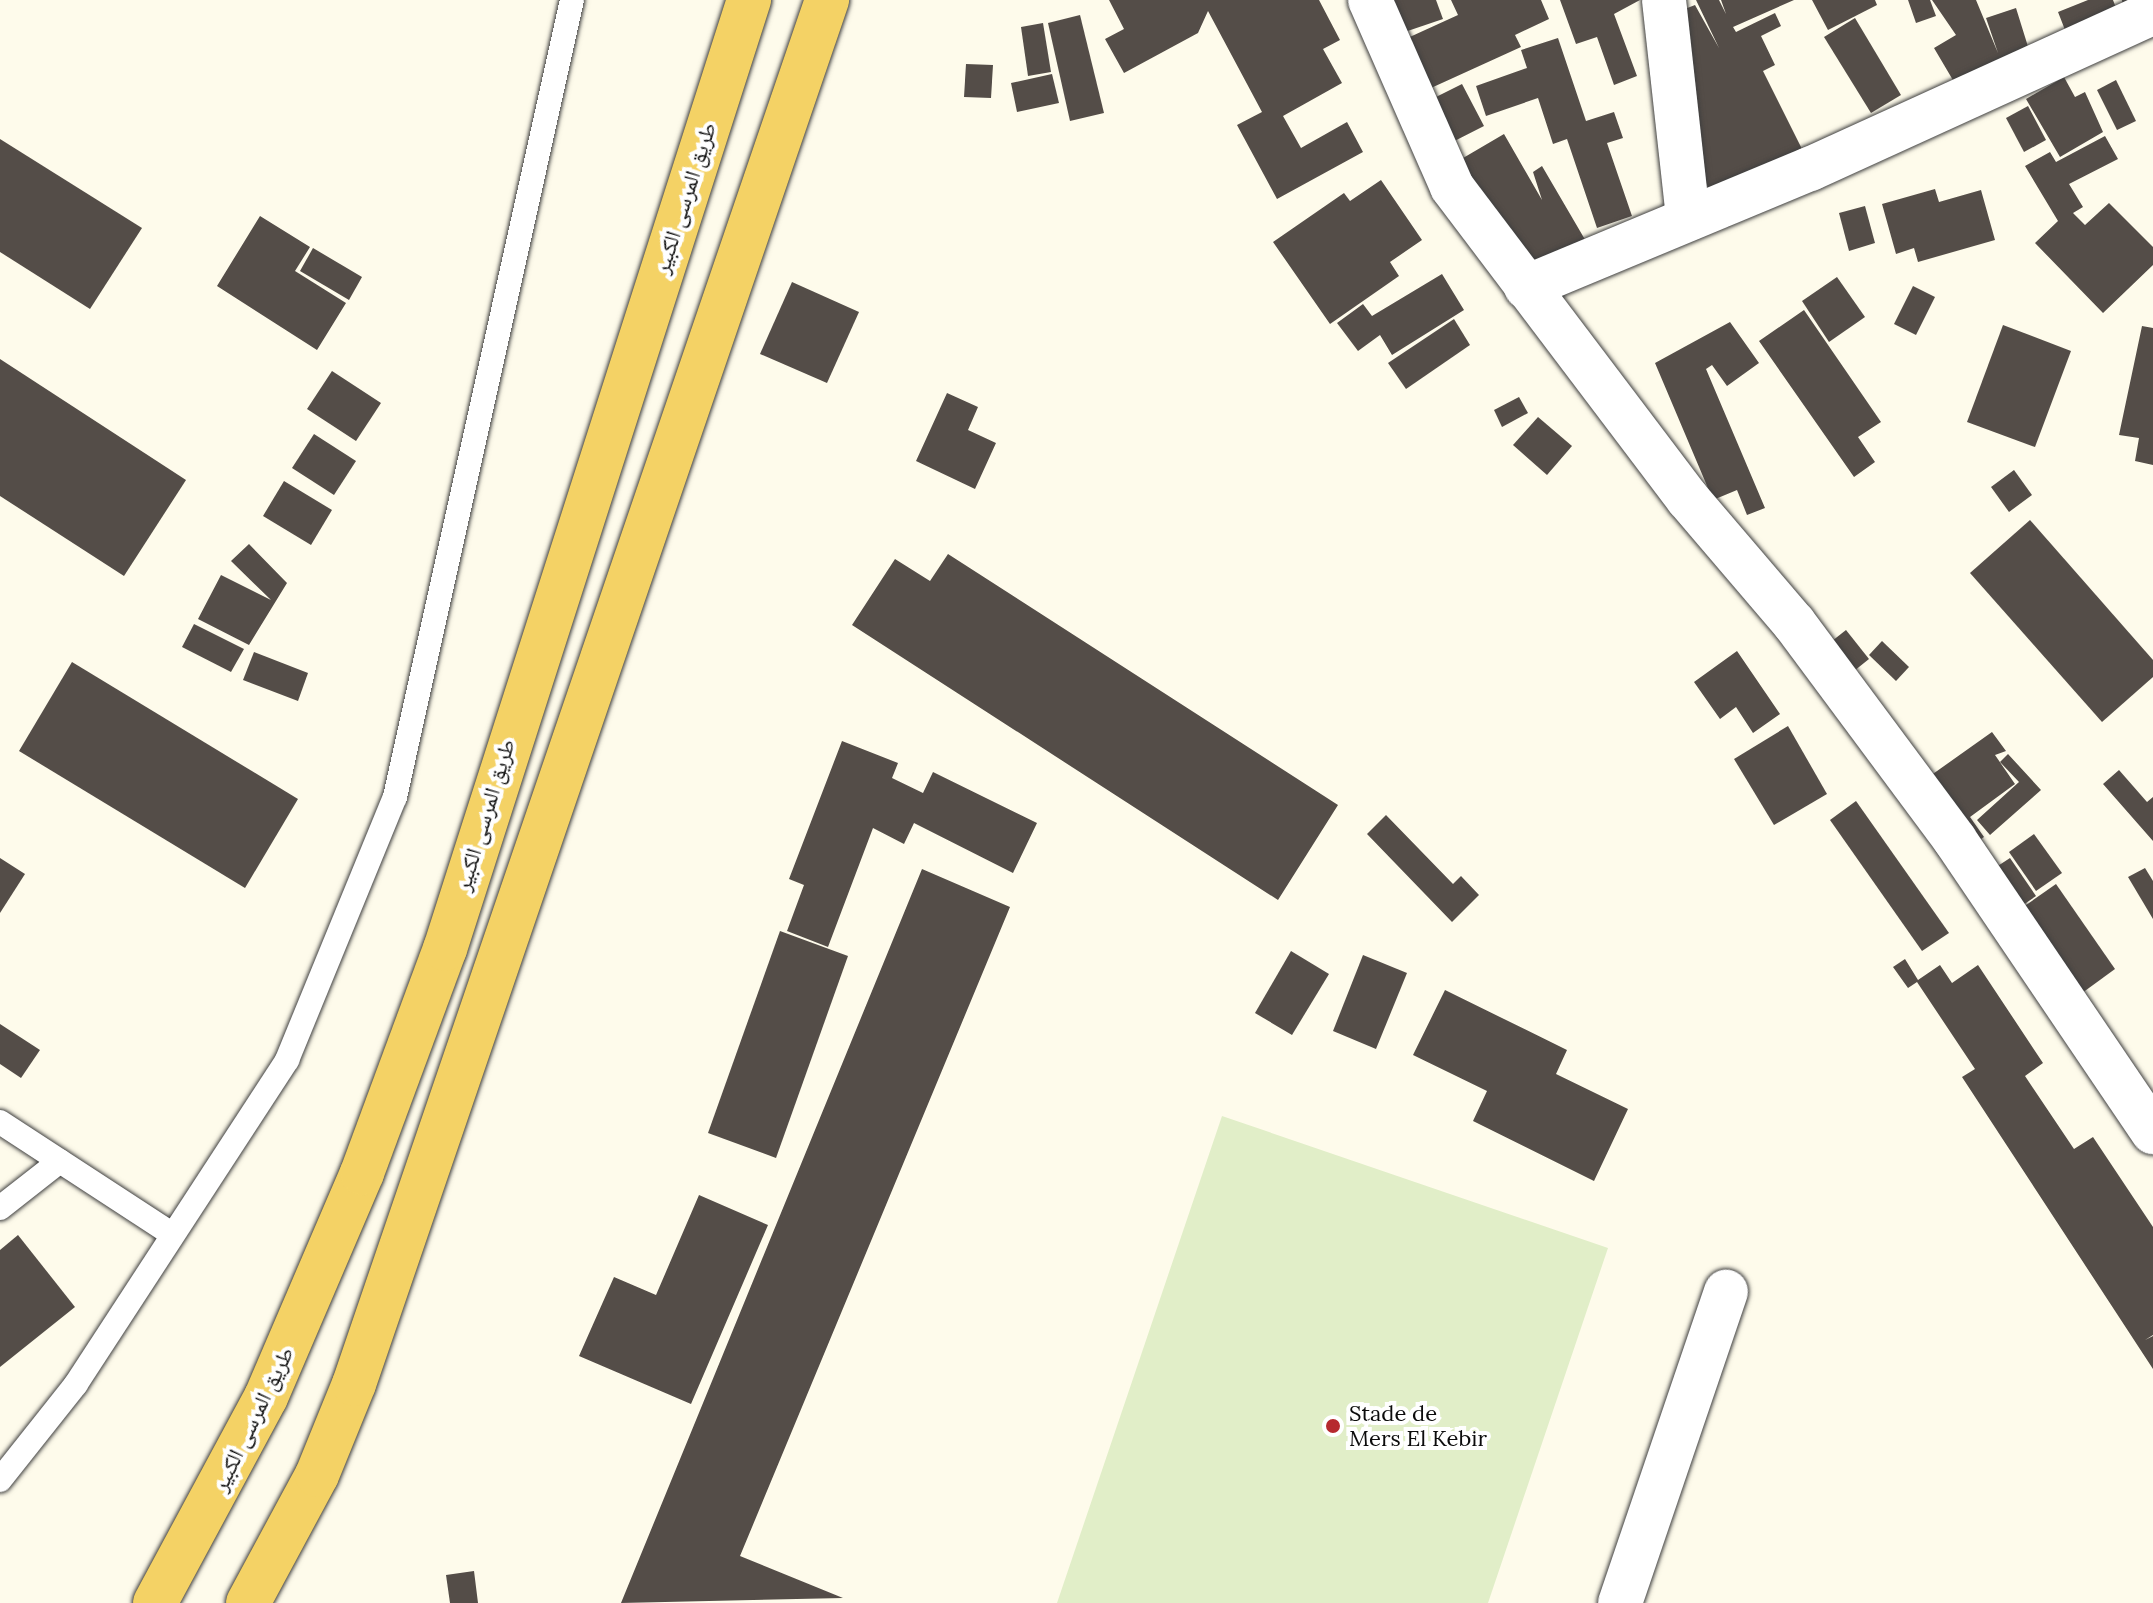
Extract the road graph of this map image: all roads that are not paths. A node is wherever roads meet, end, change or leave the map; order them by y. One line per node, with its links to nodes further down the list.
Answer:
1 (572, 0): 13 (lane)
2 (749, 0): 16 (main road, طريق المرسى الكبير)
3 (827, 0): 17 (main road)
4 (1370, 0): 8 (street)
5 (1664, 0): 7 (street)
6 (2147, 24): 7 (street)
7 (1688, 219): 8 (street)
8 (1526, 287): 10 (street)
9 (0, 1122): 11 (lane)
10 (2153, 1132)
11 (60, 1161): 12 (lane); 13 (lane)
12 (0, 1208)
13 (172, 1234): 15 (lane)
14 (1726, 1292): 18 (street)
15 (0, 1480)
16 (155, 1603)
17 (248, 1603)
18 (1620, 1603)

